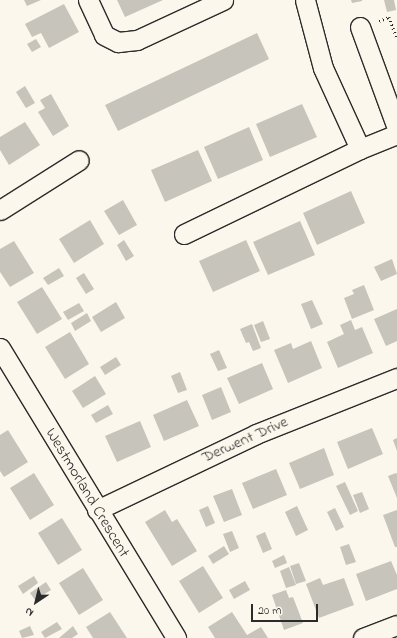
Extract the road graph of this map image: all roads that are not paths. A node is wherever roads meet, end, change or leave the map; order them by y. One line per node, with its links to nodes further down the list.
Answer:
1 (88, 0): 2 (street)
2 (223, 0)
3 (305, 0): 7 (street)
4 (360, 27): 5 (street)
5 (397, 128)
6 (397, 134): 7 (street)
7 (360, 149): 10 (street)
8 (79, 160): 9 (street)
9 (0, 210)
10 (184, 234)
11 (0, 348): 13 (street, Westmorland Crescent)
12 (397, 378): 13 (street, Derwent Drive)
13 (97, 510): 15 (street, Westmorland Crescent)
14 (397, 625): 16 (street)
15 (176, 638)
16 (363, 638)

